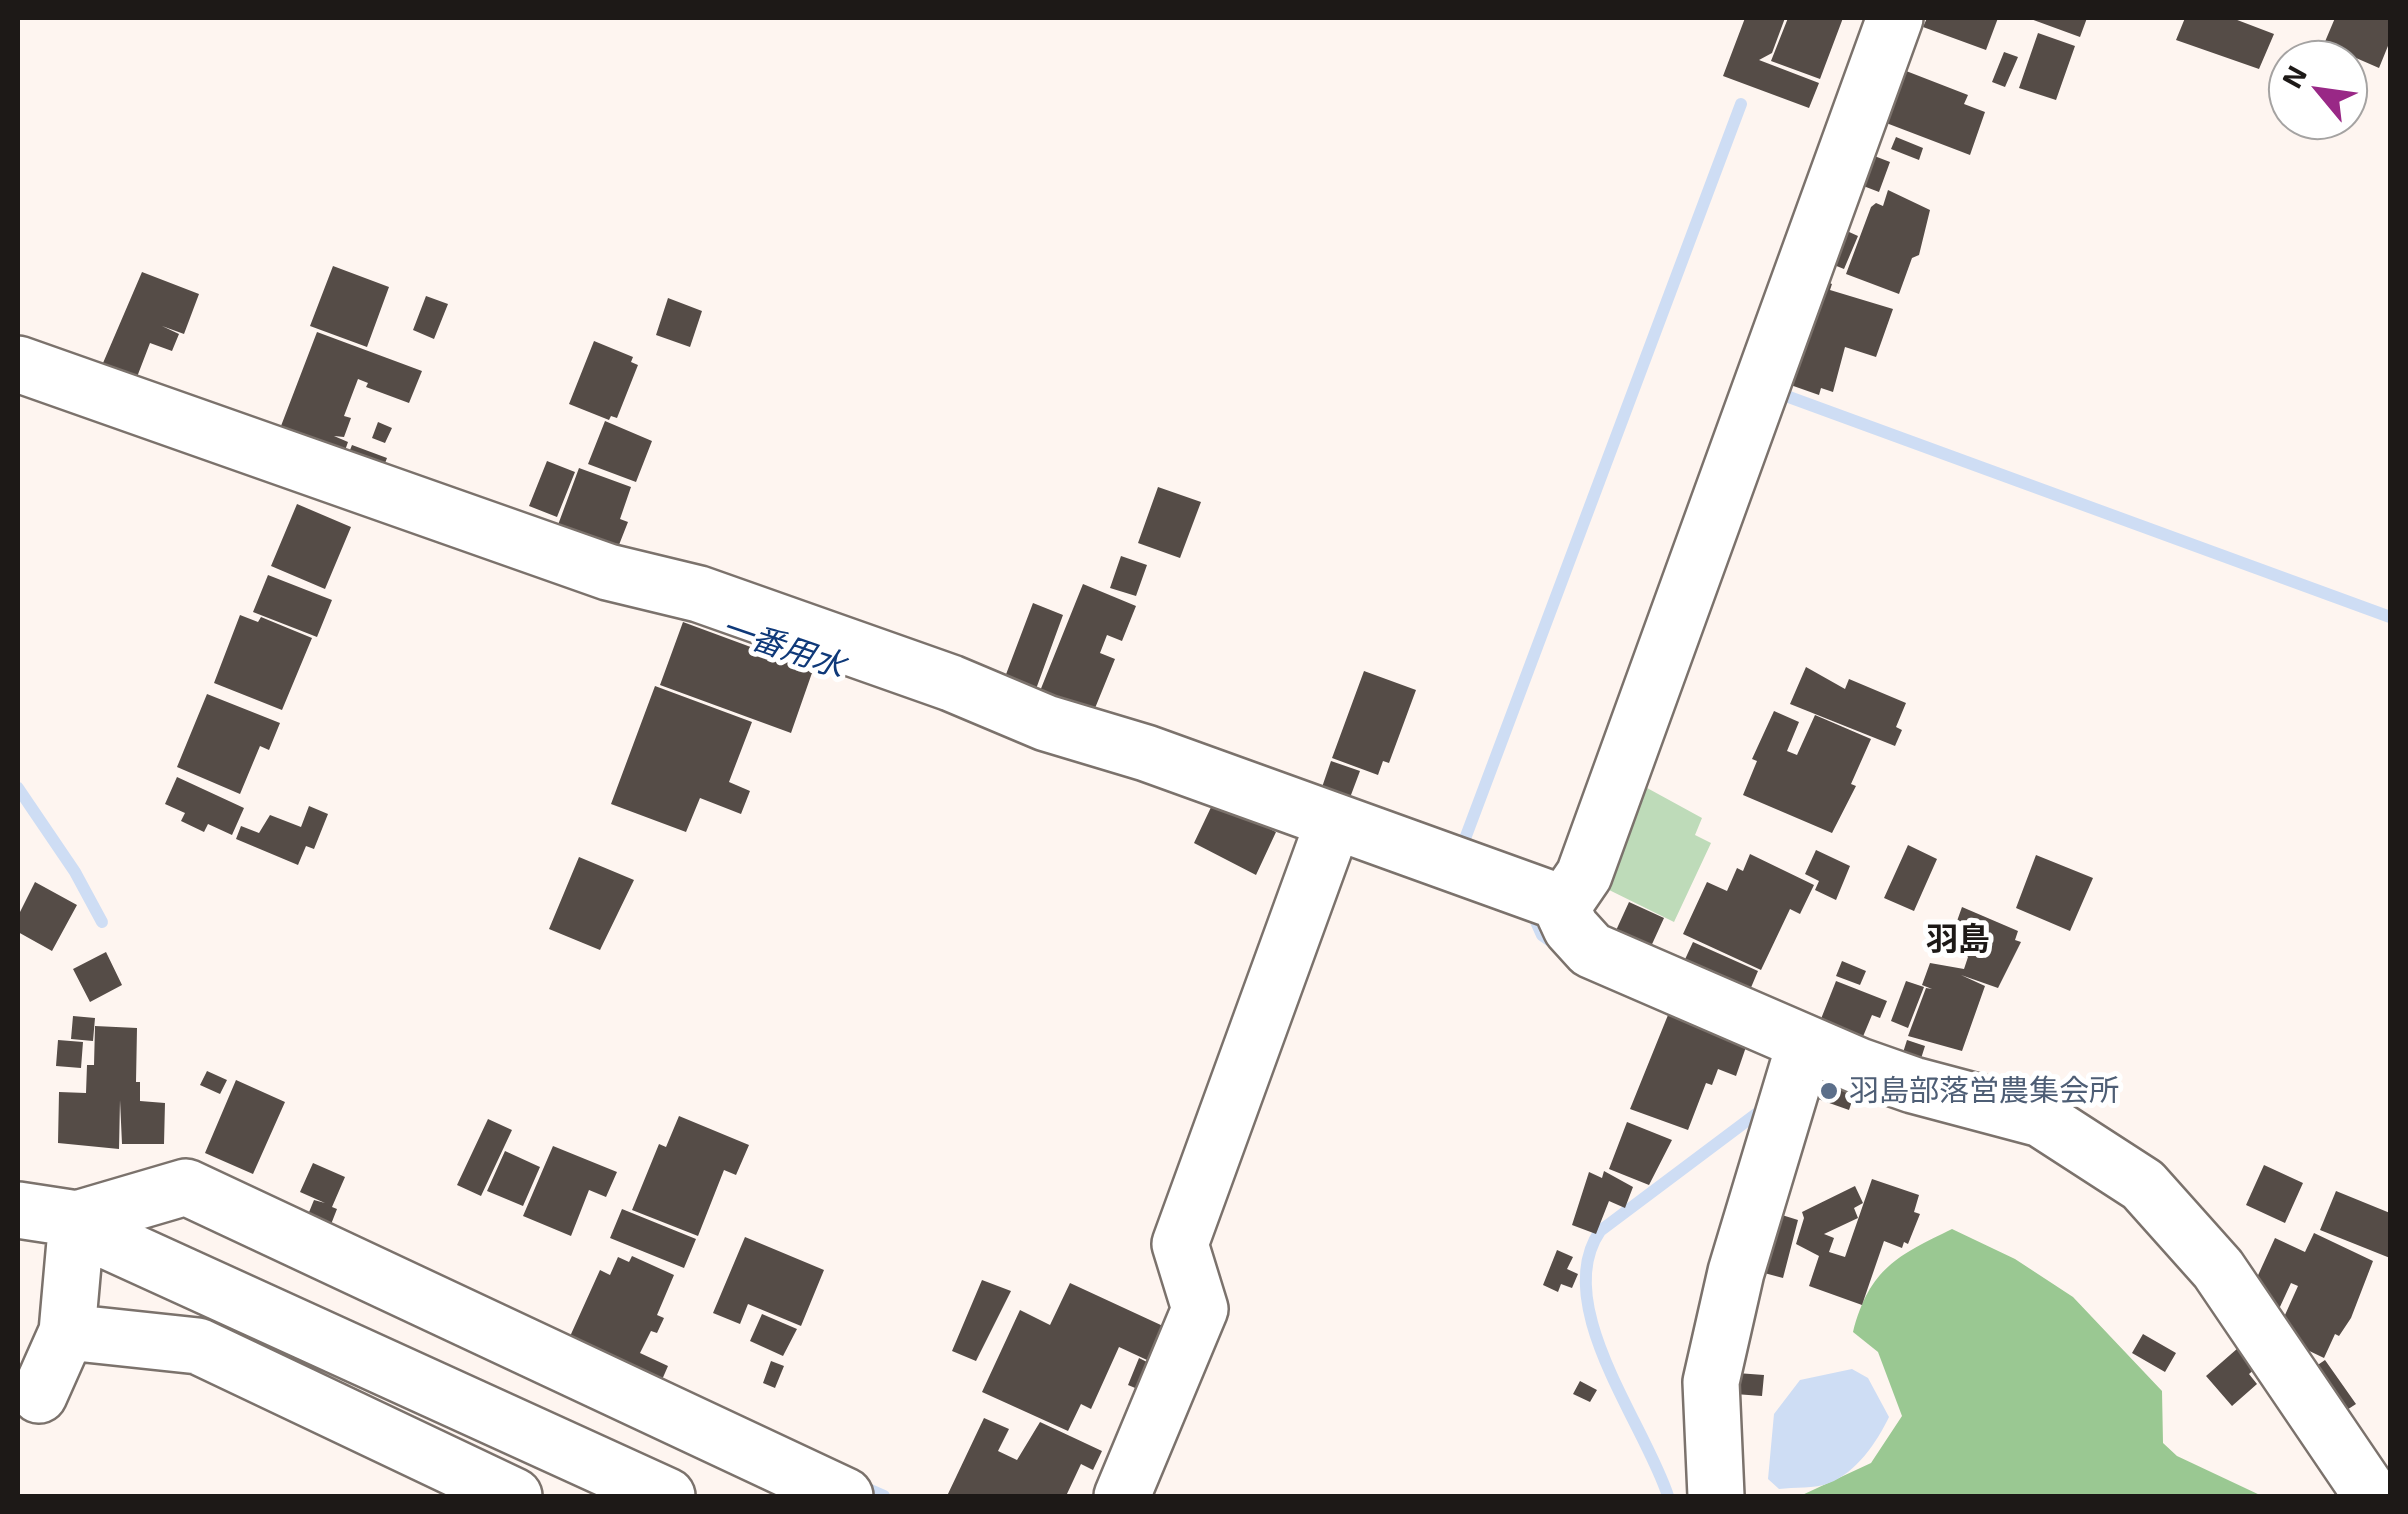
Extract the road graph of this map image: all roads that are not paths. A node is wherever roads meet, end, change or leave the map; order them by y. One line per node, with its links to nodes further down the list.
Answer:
1 (1895, 18): 4 (street)
2 (18, 364): 3 (street)
3 (1330, 832): 4 (street); 13 (street)
4 (1559, 902): 5 (street)
5 (1802, 1050): 14 (street); 15 (street)
6 (18, 1210): 7 (street)
7 (78, 1219): 8 (street); 11 (street); 12 (street)
8 (66, 1332): 9 (street); 10 (street)
9 (38, 1395)
10 (514, 1496)
11 (667, 1496)
12 (845, 1496)
13 (1122, 1496)
14 (1716, 1496)
15 (2372, 1496)

